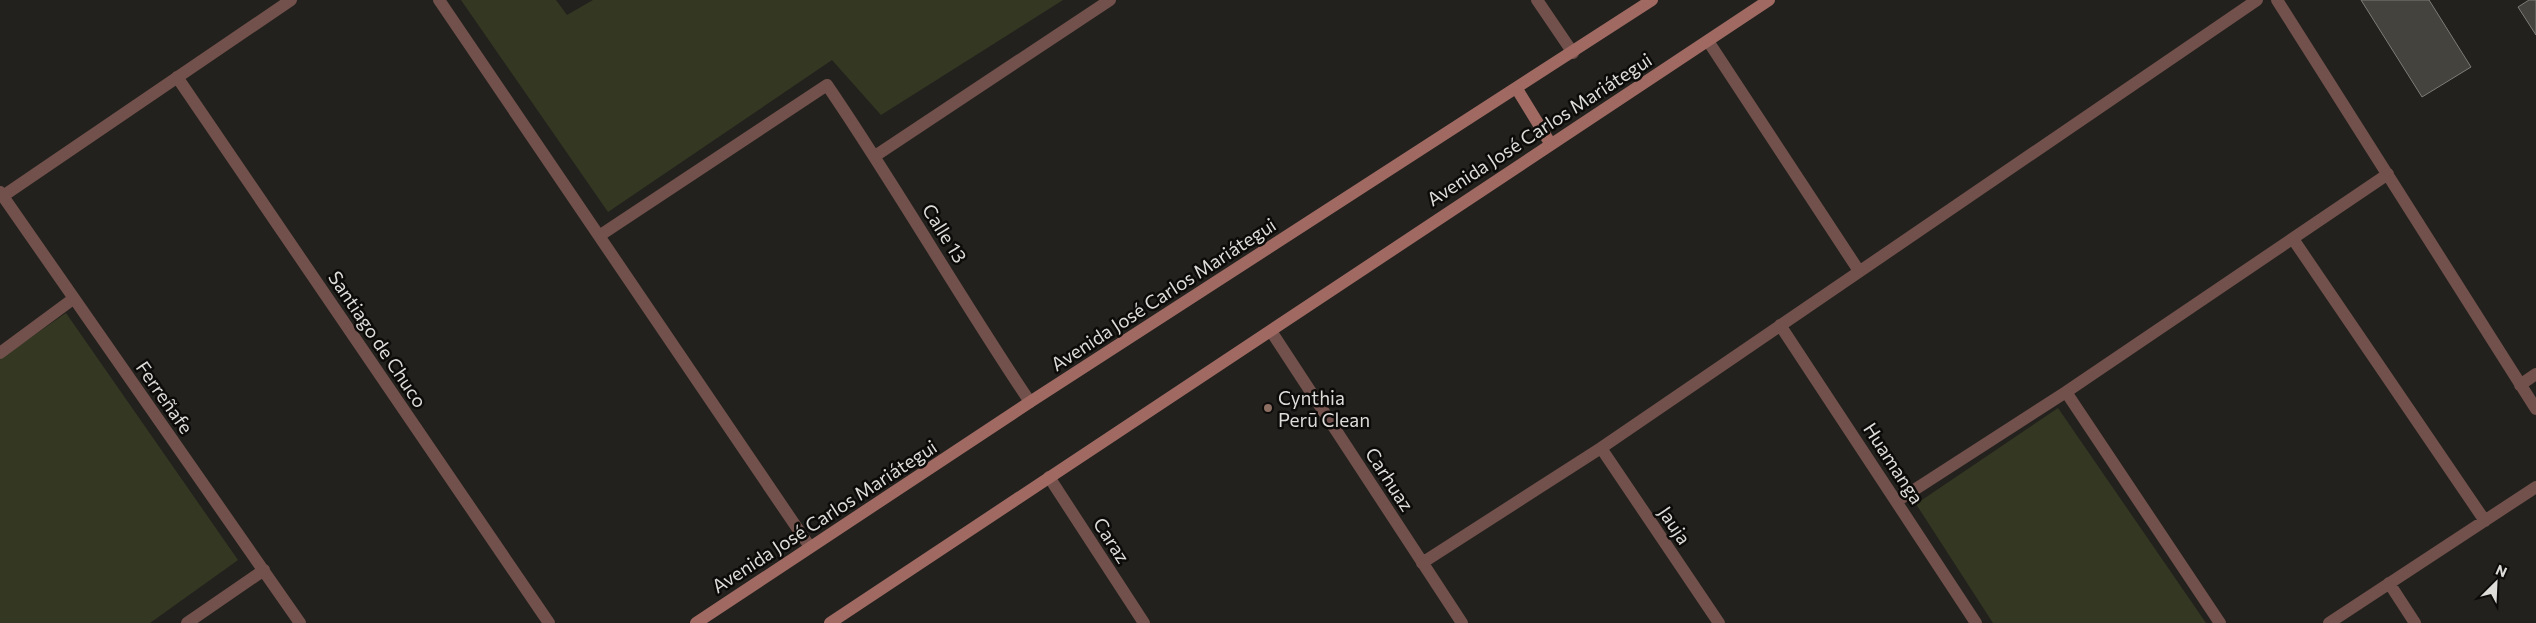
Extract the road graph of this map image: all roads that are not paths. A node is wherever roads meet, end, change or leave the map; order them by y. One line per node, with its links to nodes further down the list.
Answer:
1 (290, 0): 11 (street)
2 (439, 0): 17 (street)
3 (1110, 0): 14 (street)
4 (1537, 0): 10 (street)
5 (1652, 0): 10 (main road, Avenida José Carlos Mariátegui)
6 (1769, 0): 9 (main road, Avenida José Carlos Mariátegui)
7 (2257, 0): 19 (street)
8 (2277, 0): 15 (street)
9 (1708, 41): 13 (main road, Avenida José Carlos Mariátegui); 19 (street)
10 (1573, 54): 12 (main road, Avenida José Carlos Mariátegui)
11 (177, 77): 16 (street); 40 (street, Santiago de Chuco)
12 (1517, 89): 13 (main road); 27 (main road, Avenida José Carlos Mariátegui)
13 (1550, 143): 22 (main road, Avenida José Carlos Mariátegui)
14 (875, 156): 17 (street, Calle 13); 27 (street, Calle 13)
15 (2388, 174): 18 (street); 25 (street)
16 (1, 194): 20 (street, Ferreñafe)
17 (599, 236): 34 (street)
18 (2293, 239): 26 (street); 33 (street)
19 (1859, 271): 21 (street)
20 (73, 299): 23 (street); 36 (street, Ferreñafe)
21 (1780, 325): 29 (street); 32 (street, Huamanga)
22 (1271, 331): 30 (main road, Avenida José Carlos Mariátegui); 35 (street, Carhuaz)
23 (0, 352)
24 (2536, 374): 25 (street)
25 (2520, 385): 28 (street)
26 (2066, 392): 32 (street); 47 (street)
27 (1030, 402): 34 (main road, Avenida José Carlos Mariátegui)
28 (2536, 409)
29 (1600, 448): 35 (street); 45 (street, Jauja)
30 (1049, 477): 42 (main road, Avenida José Carlos Mariátegui); 43 (street, Caraz)
31 (2536, 487): 33 (street)
32 (1897, 501): 46 (street, Huamanga)
33 (2485, 521): 37 (street)
34 (810, 547): 41 (main road, Avenida José Carlos Mariátegui)
35 (1422, 563): 44 (street, Carhuaz)
36 (264, 570): 38 (street); 39 (street, Ferreñafe)
37 (2389, 583): 48 (street); 49 (street)
38 (187, 623)
39 (300, 623)
40 (549, 623)
41 (696, 623)
42 (830, 623)
43 (1144, 623)
44 (1462, 623)
45 (1719, 623)
46 (1976, 623)
47 (2220, 623)
48 (2329, 623)
49 (2415, 623)

